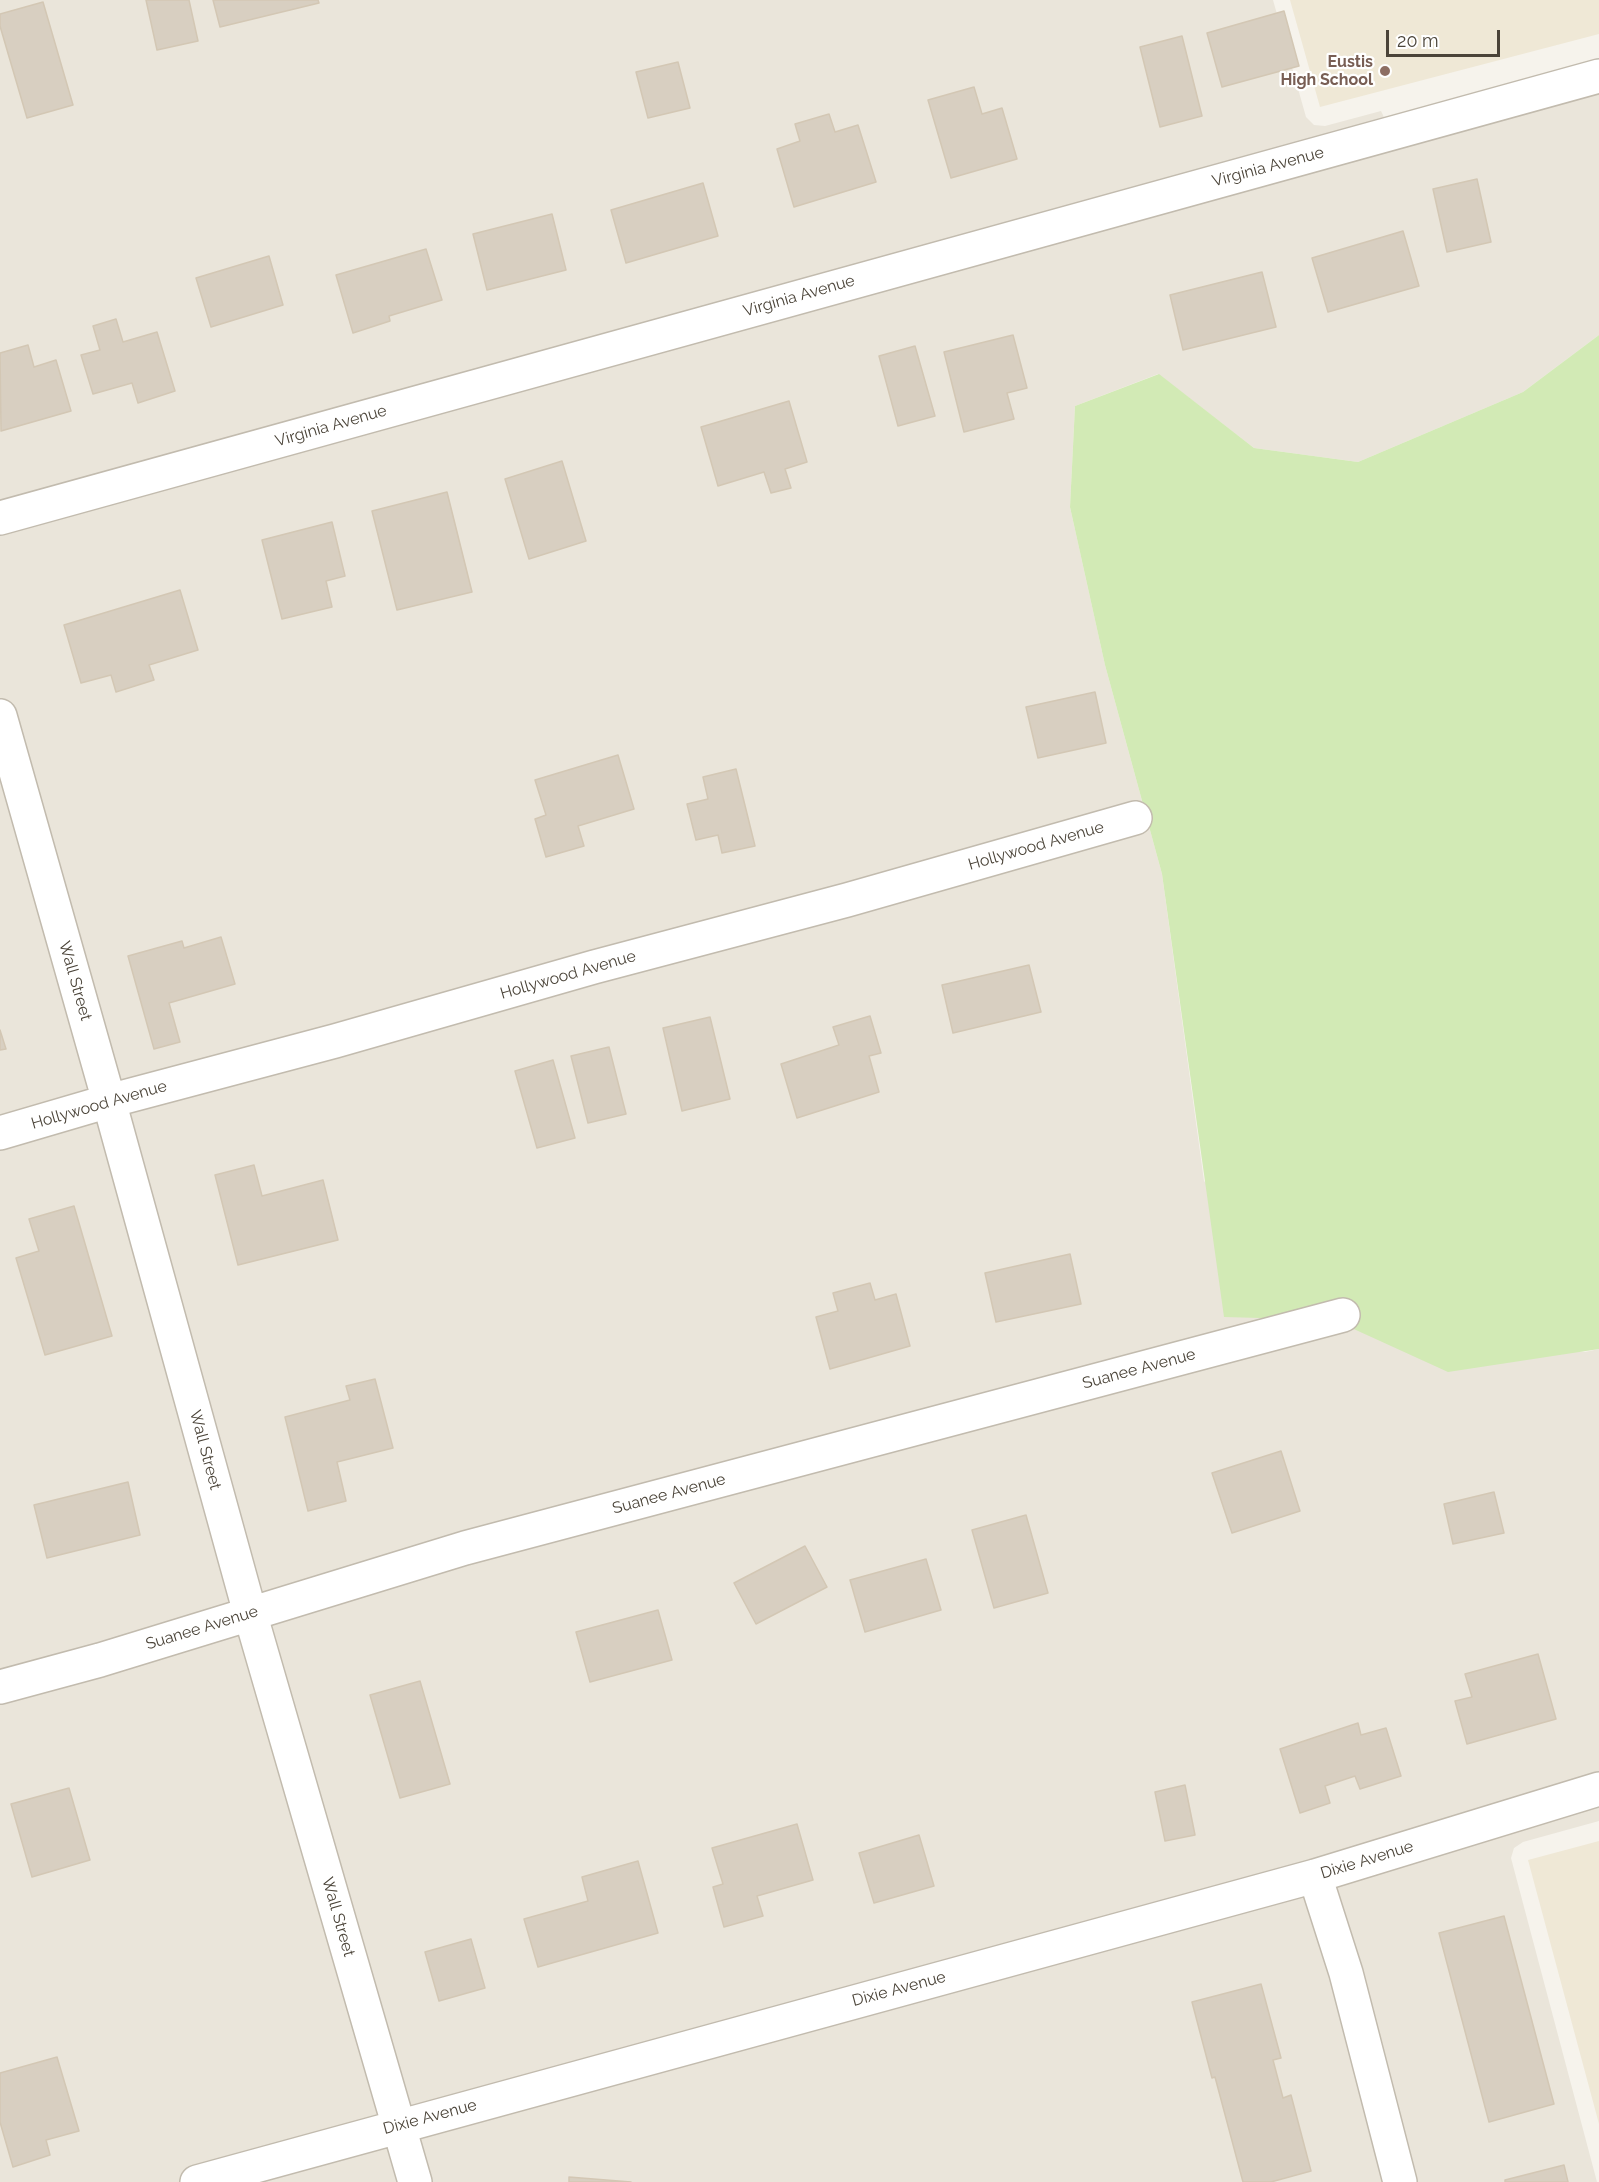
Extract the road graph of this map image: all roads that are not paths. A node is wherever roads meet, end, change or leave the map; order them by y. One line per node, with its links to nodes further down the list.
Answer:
1 (1599, 76): 2 (street, Virginia Avenue)
2 (0, 518)
3 (0, 716): 5 (street, Wall Street)
4 (1135, 818): 5 (street, Hollywood Avenue)
5 (109, 1101): 6 (street, Hollywood Avenue); 8 (street, Wall Street)
6 (0, 1132)
7 (1342, 1315): 8 (street, Suanee Avenue)
8 (250, 1613): 9 (street, Suanee Avenue); 12 (street, Wall Street)
9 (0, 1687)
10 (1599, 1789): 11 (street, Dixie Avenue)
11 (1315, 1876): 12 (street, Dixie Avenue); 15 (street)
12 (399, 2126): 13 (street, Dixie Avenue); 14 (street, Wall Street)
13 (196, 2182)
14 (415, 2182)
15 (1400, 2182)

